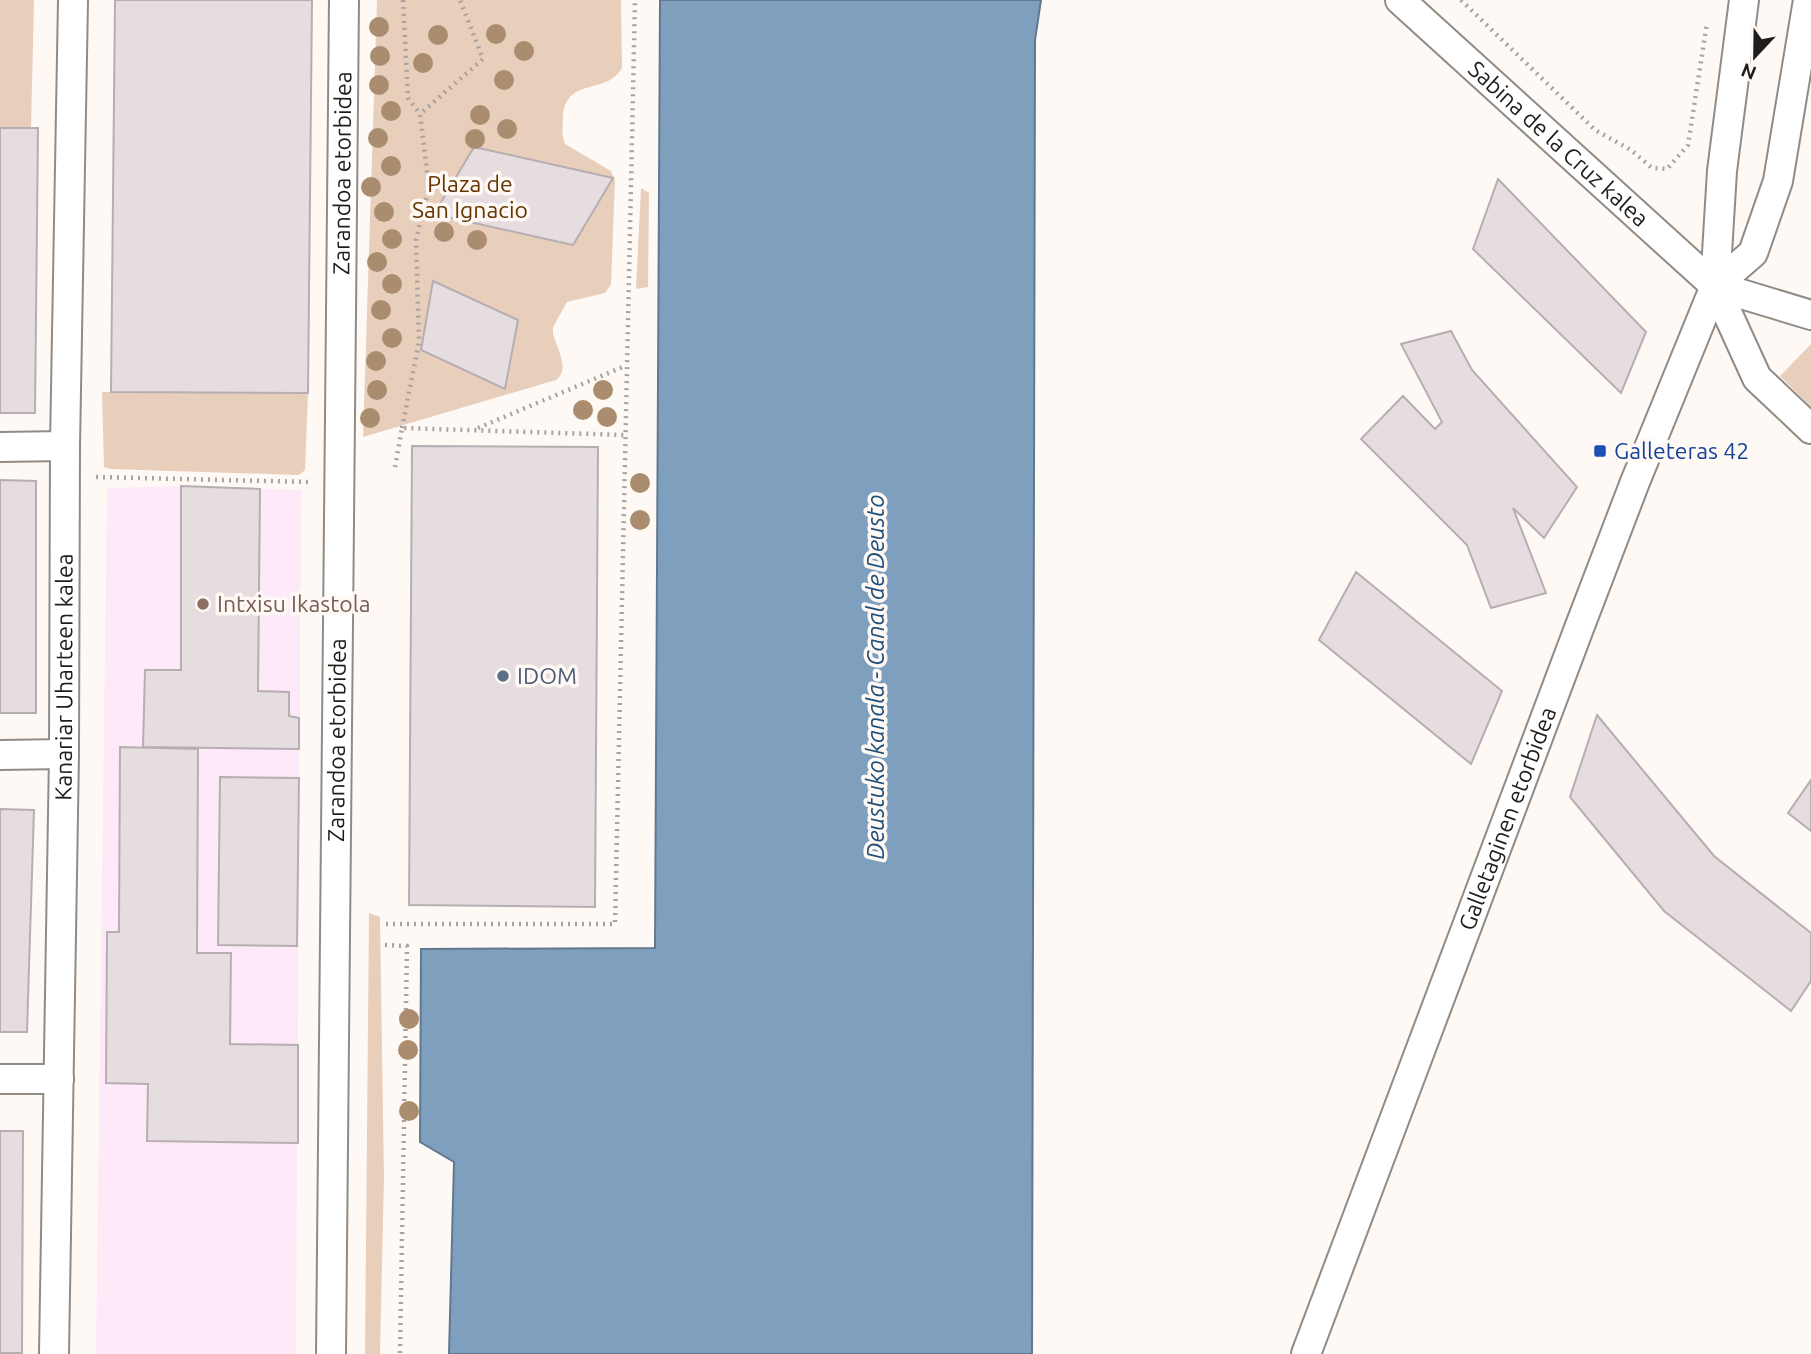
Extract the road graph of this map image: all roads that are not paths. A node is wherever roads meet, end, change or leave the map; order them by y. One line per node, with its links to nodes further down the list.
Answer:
1 (73, 0): 9 (street, Kanariar Uharteen kalea)
2 (344, 0): 16 (street, Zarandoa etorbidea)
3 (1400, 0): 6 (street, Sabina de la Cruz kalea)
4 (1744, 0): 6 (street, Galletaginen etorbidea)
5 (1808, 0): 6 (street, Galletaginen etorbidea)
6 (1715, 286): 7 (street, Sabina de la Cruz kalea); 8 (street, Sabina de la Cruz kalea); 17 (street, Galletaginen etorbidea)
7 (1811, 314)
8 (1811, 429)
9 (65, 446): 10 (street); 11 (street, Kanariar Uharteen kalea)
10 (0, 447)
11 (64, 754): 12 (street); 14 (street, Kanariar Uharteen kalea)
12 (0, 755)
13 (0, 1079): 14 (street)
14 (59, 1079): 15 (street, Kanariar Uharteen kalea)
15 (54, 1354)
16 (331, 1354)
17 (1306, 1354)

